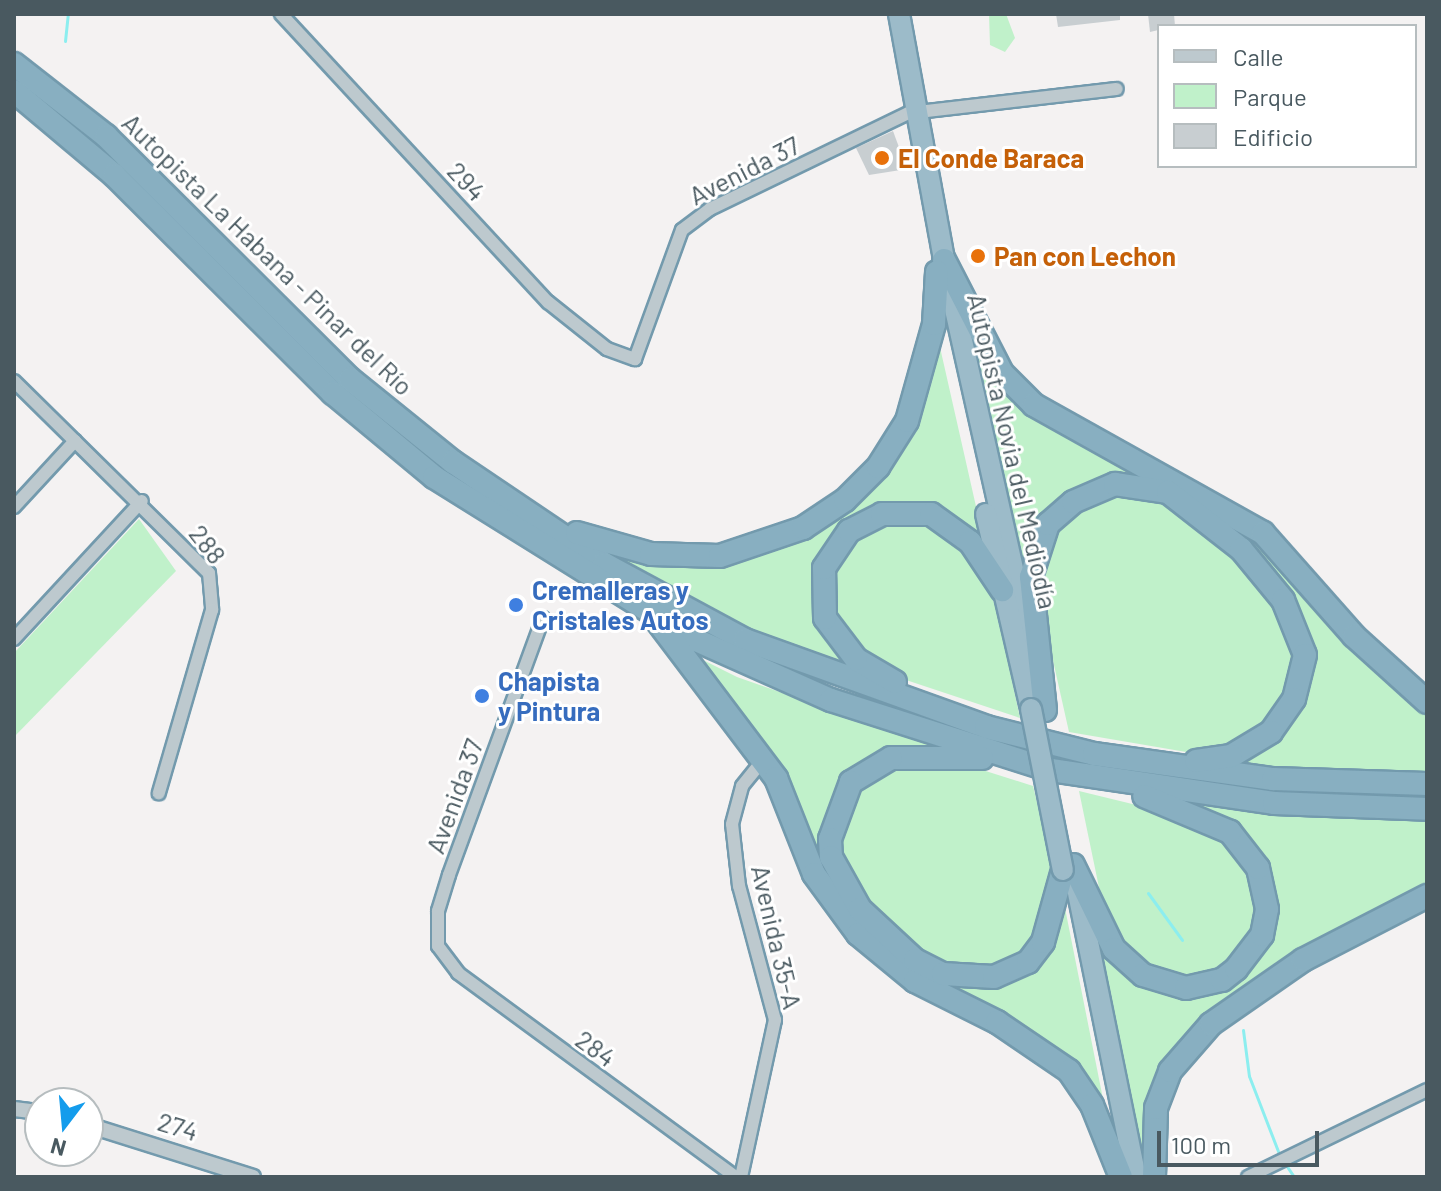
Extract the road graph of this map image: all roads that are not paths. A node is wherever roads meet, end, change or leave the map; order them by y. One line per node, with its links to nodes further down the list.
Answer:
1 (281, 14): 9 (street, 294)
2 (888, 14): 7 (highway, Autopista Novia del Mediodía)
3 (899, 14): 7 (highway, Autopista Novia del Mediodía)
4 (14, 64): 12 (highway, Autopista La Habana - Pinar del Río)
5 (1117, 89): 7 (street, Avenida 37)
6 (14, 91): 16 (highway, Autopista La Habana - Pinar del Río)
7 (914, 112): 8 (highway, Autopista Novia del Mediodía); 9 (street, Avenida 37)
8 (940, 266): 12 (highway); 15 (highway, Autopista Novia del Mediodía); 19 (highway); 20 (highway, Autopista Novia del Mediodía)
9 (635, 359)
10 (14, 381): 11 (street, 288)
11 (75, 441): 13 (street, 288); 14 (street)
12 (453, 462): 21 (highway, Autopista La Habana - Pinar del Río)
13 (142, 501): 18 (street); 27 (street, 288)
14 (14, 507)
15 (1002, 590): 20 (highway, Autopista Novia del Mediodía); 21 (highway)
16 (653, 615): 23 (highway); 24 (highway, Autopista La Habana - Pinar del Río)
17 (543, 618): 31 (street, Avenida 37)
18 (14, 639)
19 (1427, 702)
20 (1038, 710): 22 (highway); 29 (highway)
21 (986, 727): 22 (highway, Autopista La Habana - Pinar del Río)
22 (1094, 754): 26 (highway, Autopista La Habana - Pinar del Río)
23 (763, 760): 35 (street, Avenida 35-A); 36 (highway)
24 (1026, 763): 25 (highway, Autopista La Habana - Pinar del Río); 29 (highway)
25 (1094, 779): 28 (highway, Autopista La Habana - Pinar del Río); 29 (highway)
26 (1427, 784)
27 (159, 793)
28 (1427, 809)
29 (1068, 868): 36 (highway); 37 (highway)
30 (1427, 896): 38 (highway)
31 (438, 946): 35 (street, 284)
32 (1427, 1090): 39 (street)
33 (104, 1130): 34 (street, 274)
34 (253, 1177)
35 (739, 1177)
36 (1122, 1177)
37 (1136, 1177)
38 (1154, 1177)
39 (1248, 1177)

